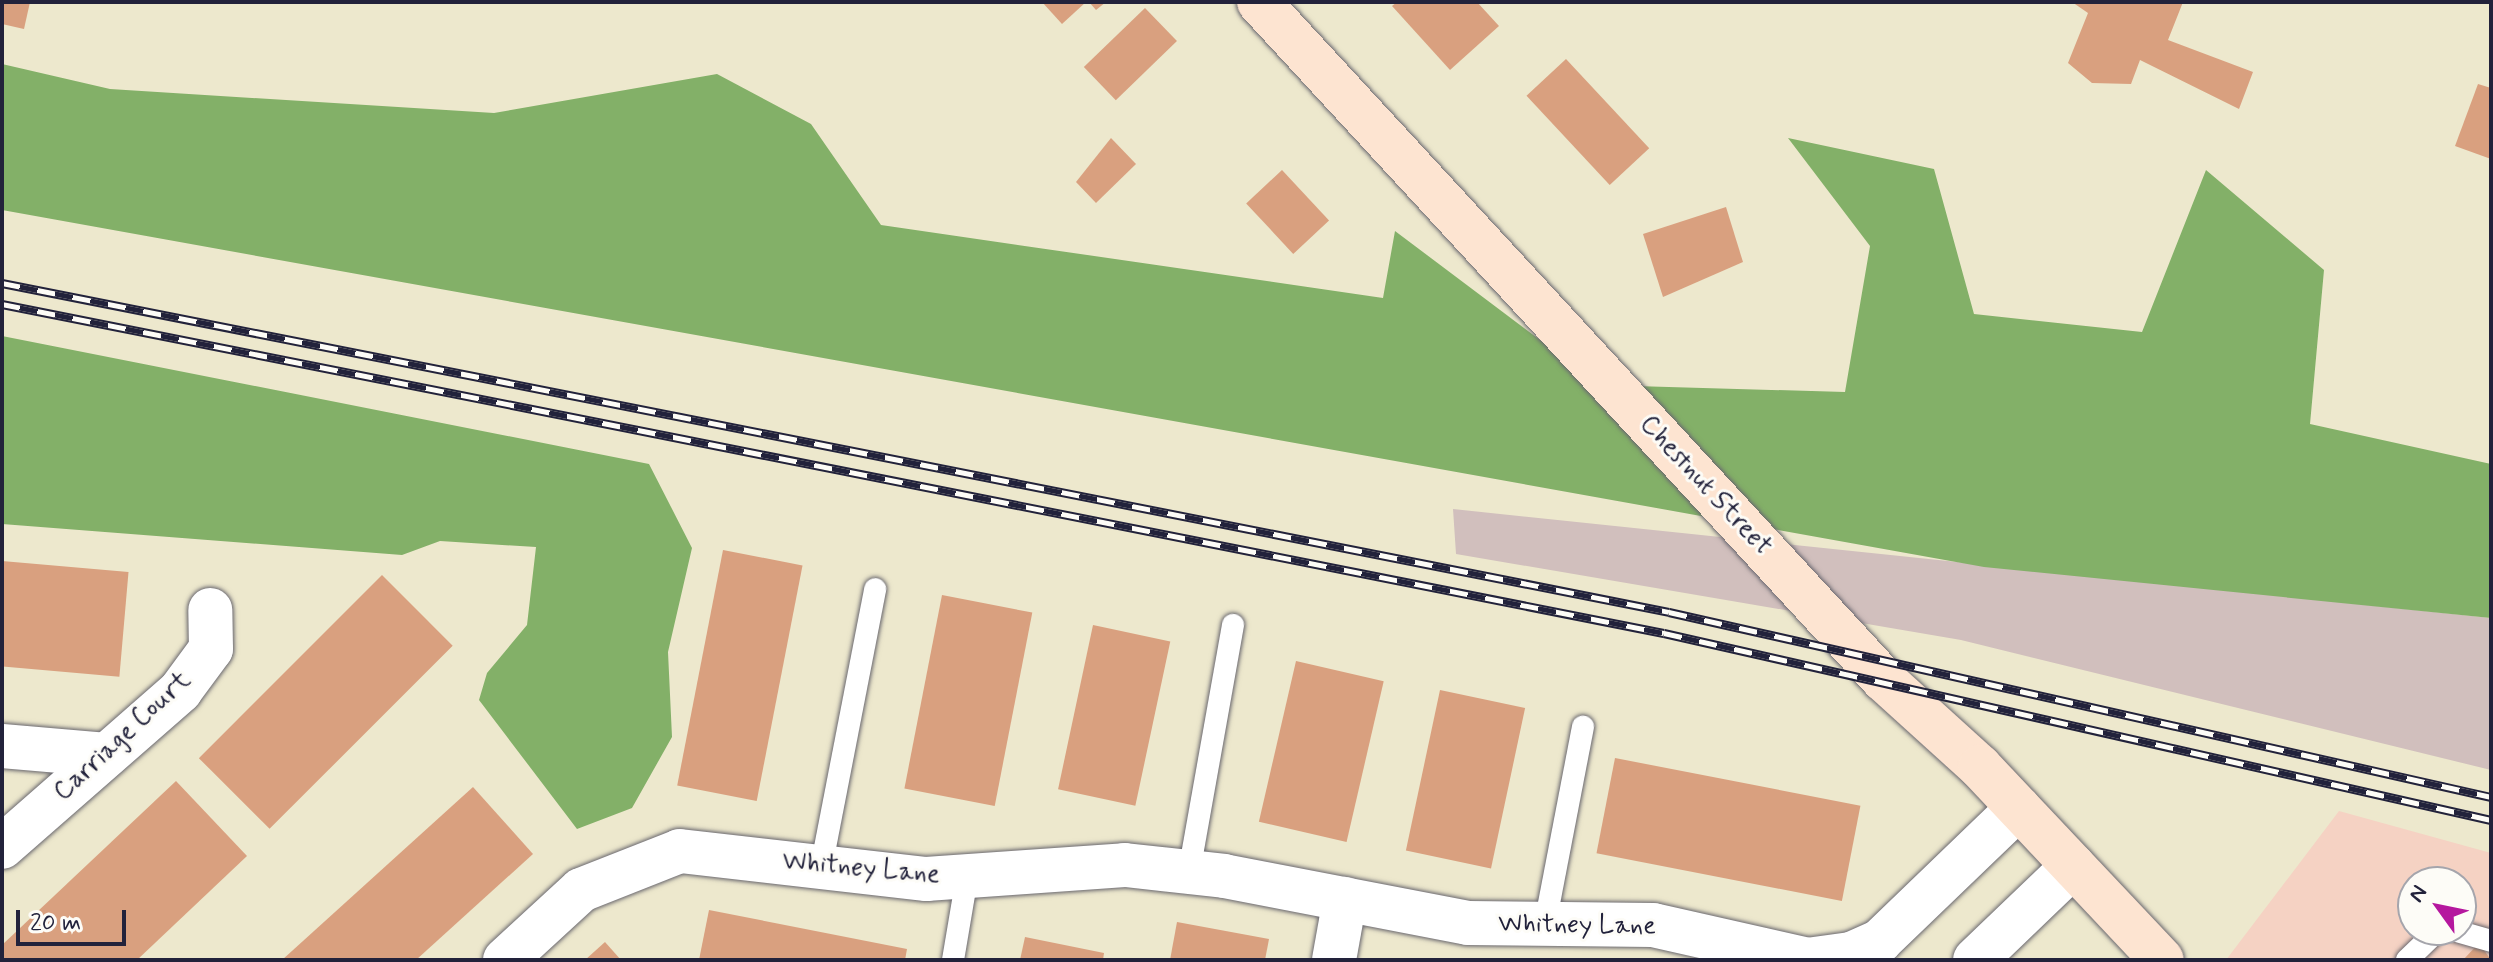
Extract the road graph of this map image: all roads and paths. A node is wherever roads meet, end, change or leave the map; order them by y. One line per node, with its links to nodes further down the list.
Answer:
1 (1259, 2): 8 (street, Chestnut Street)
2 (875, 589): 11 (lane)
3 (210, 610): 7 (street, Carriage Court)
4 (1233, 625): 12 (lane)
5 (1583, 727): 15 (lane)
6 (2, 746): 7 (street)
7 (107, 755): 9 (street, Carriage Court)
8 (2018, 808): 10 (street, Chestnut Street); 20 (street, Whitney Lane)
9 (2, 847)
10 (2073, 866): 21 (street); 22 (street, Chestnut Street)
11 (821, 868): 13 (street, Whitney Lane); 17 (street, Whitney Lane)
12 (1189, 872): 13 (street, Whitney Lane); 14 (street, Whitney Lane)
13 (967, 877): 18 (lane)
14 (1345, 899): 15 (street, Whitney Lane); 19 (street)
15 (1545, 924): 20 (street, Whitney Lane)
16 (2421, 946): 23 (lane)
17 (505, 960)
18 (953, 960)
19 (1334, 960)
20 (1807, 960)
21 (1975, 960)
22 (2162, 960)
23 (2407, 960)

